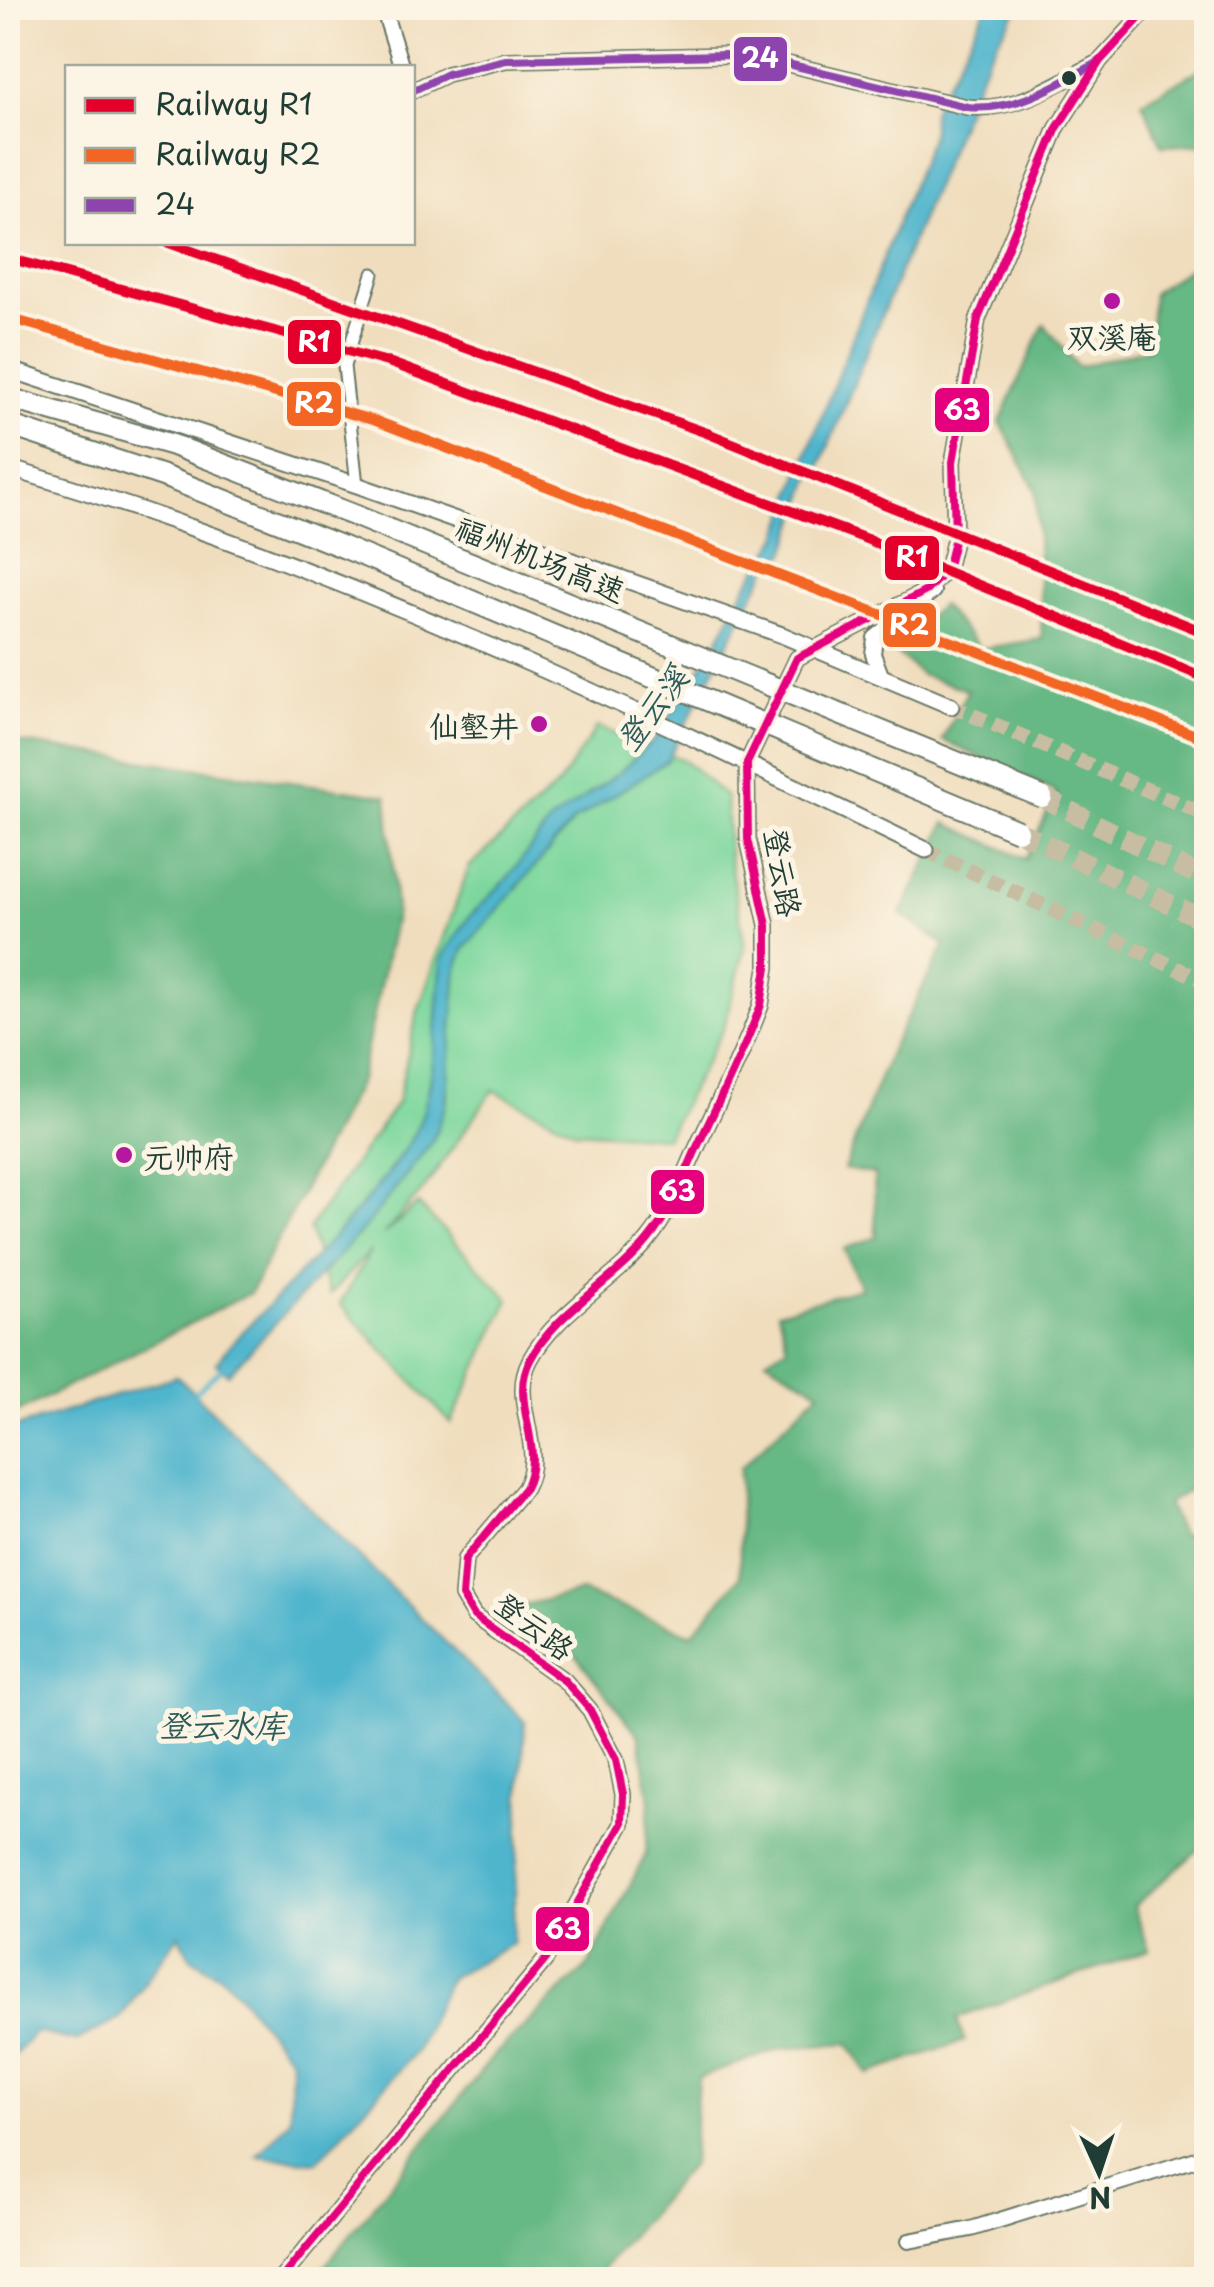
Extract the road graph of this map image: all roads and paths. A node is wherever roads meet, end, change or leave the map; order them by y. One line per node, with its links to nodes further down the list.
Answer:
1 (383, 8): 4 (street)
2 (1149, 8): 3 (street)
3 (1100, 61): 5 (street); 12 (street)
4 (401, 65)
5 (415, 89)
6 (373, 274): 11 (street)
7 (8, 369): 11 (main road)
8 (8, 398): 18 (highway, 福州机场高速, bridge)
9 (8, 425): 19 (highway, bridge)
10 (8, 468): 17 (main road)
11 (357, 485): 14 (main road)
12 (942, 578): 13 (street); 14 (street, 登云路)
13 (932, 594): 14 (street); 15 (street)
14 (811, 647): 15 (main road); 17 (street, 登云路)
15 (881, 676): 16 (main road)
16 (951, 706)
17 (747, 763): 20 (main road); 23 (street, 登云路)
18 (1042, 797)
19 (1018, 831)
20 (926, 850)
21 (1206, 2156): 22 (street)
22 (909, 2241)
23 (280, 2280)

